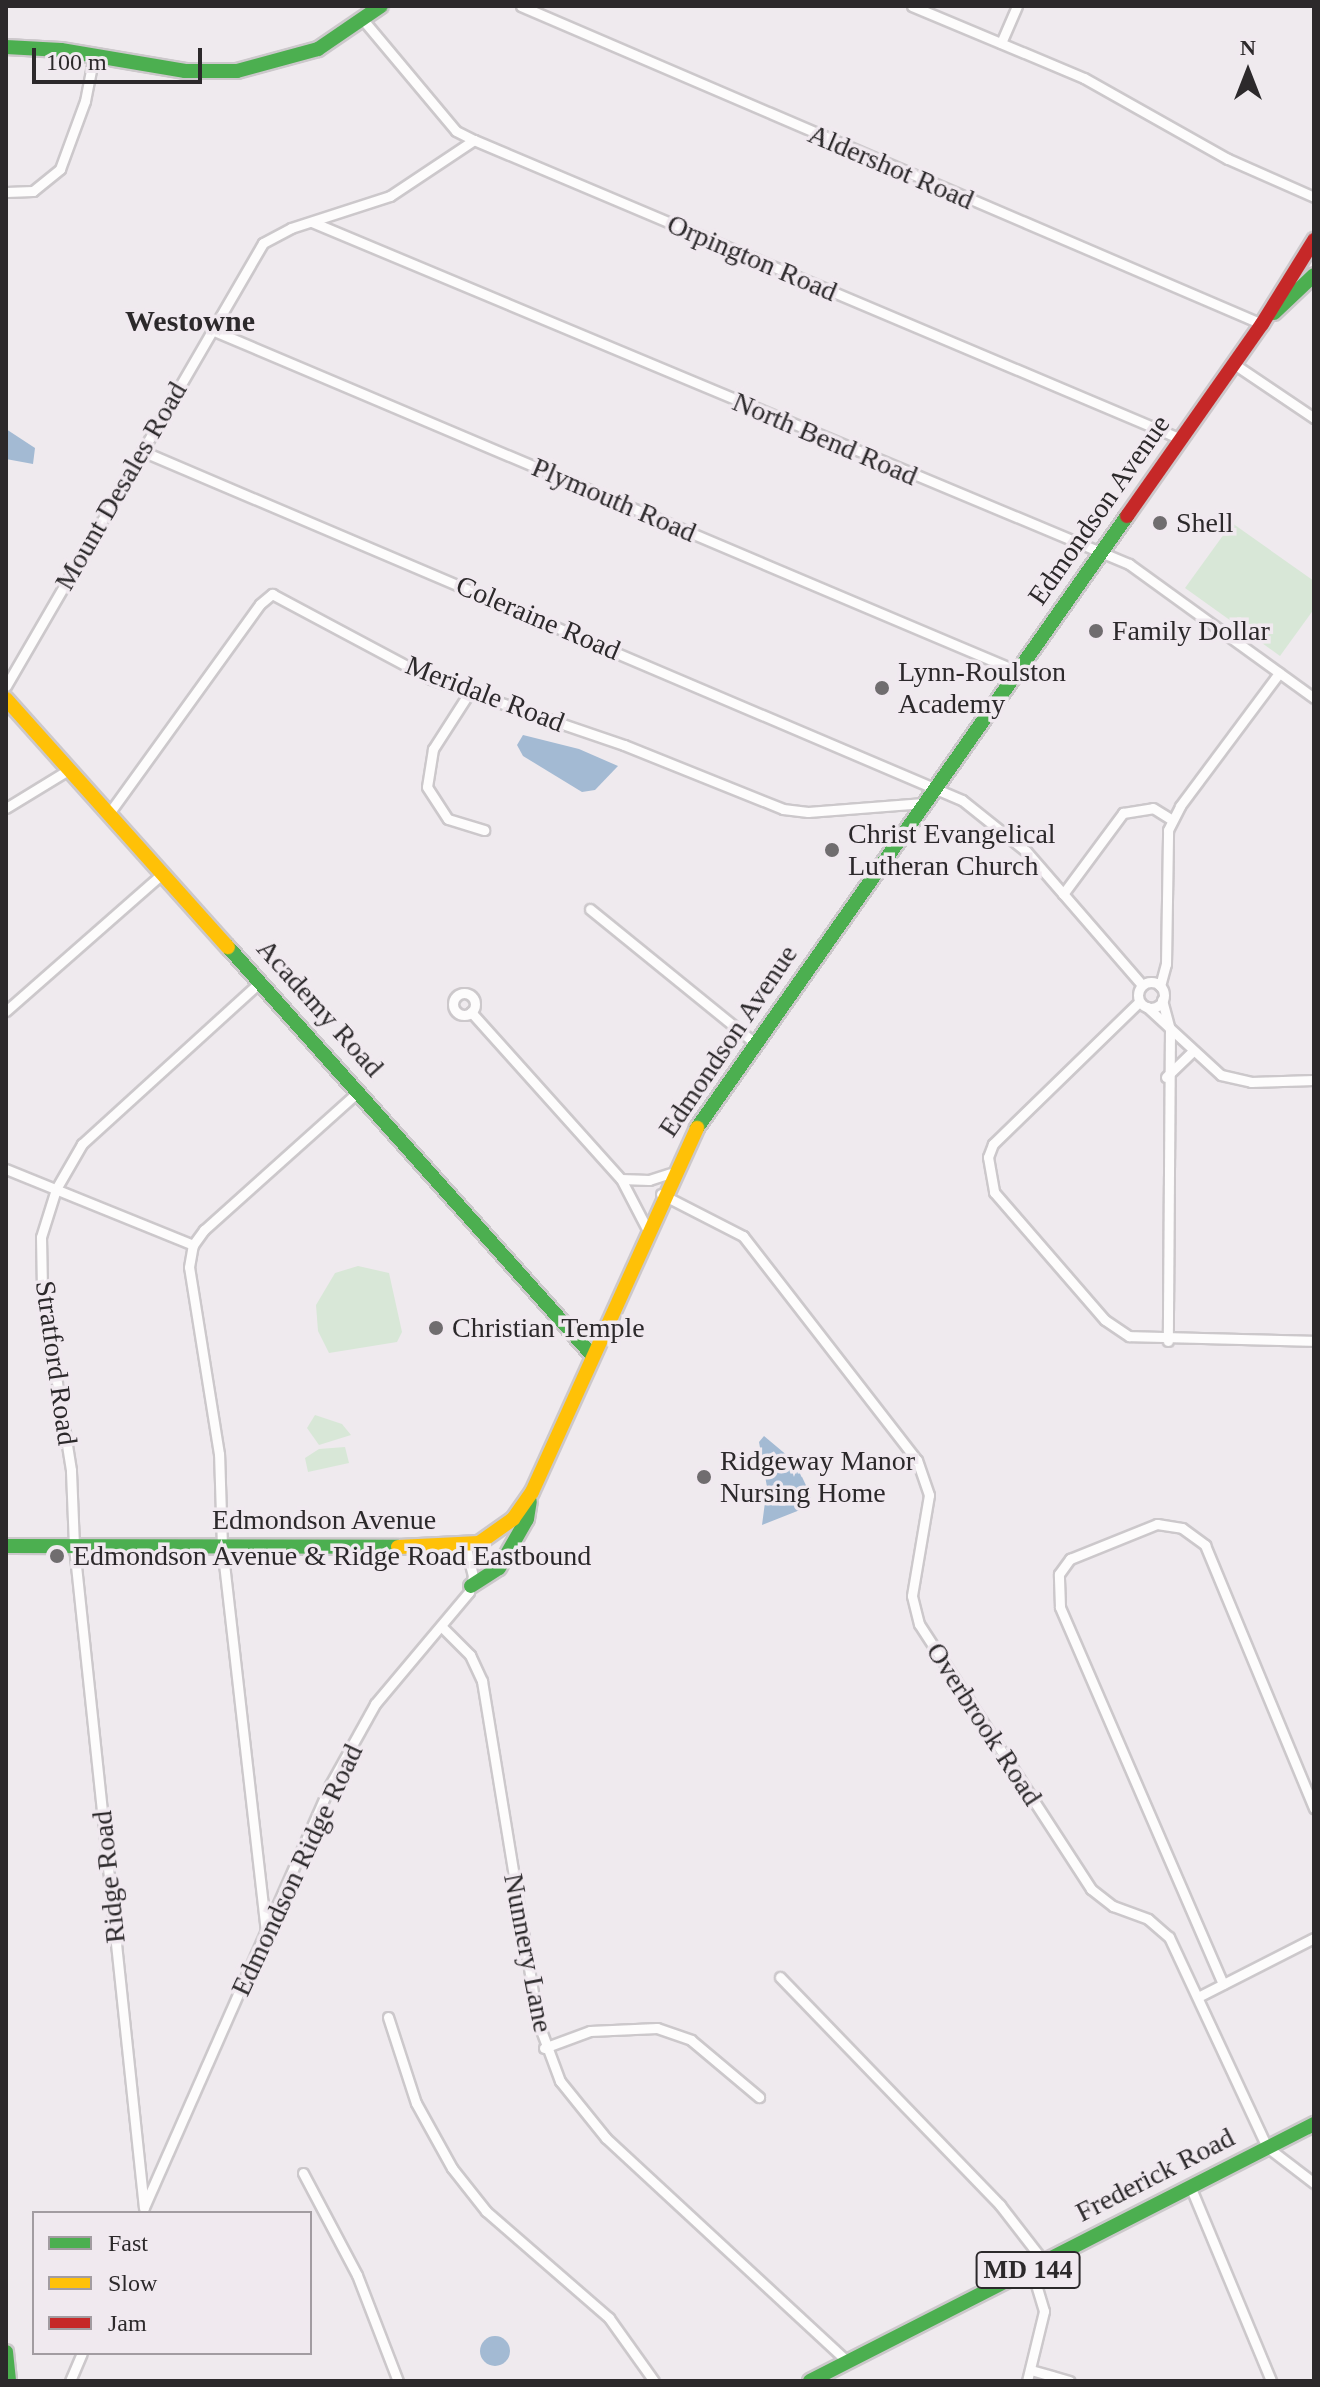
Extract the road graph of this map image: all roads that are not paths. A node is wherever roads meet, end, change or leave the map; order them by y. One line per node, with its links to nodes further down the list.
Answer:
1 (381, 6): 5 (main road)
2 (521, 6): 16 (street, Aldershot Road)
3 (912, 6): 6 (street)
4 (1017, 6): 6 (street)
5 (364, 21): 8 (main road); 9 (street, Orpington Road)
6 (1001, 43): 11 (street)
7 (6, 47): 8 (main road)
8 (94, 55): 10 (street)
9 (474, 140): 12 (street, Mount Desales Road); 20 (street, Orpington Road)
10 (6, 192)
11 (1314, 197)
12 (312, 222): 17 (street, Mount Desales Road); 22 (street, North Bend Road)
13 (1314, 240): 14 (main road, Edmondson Avenue)
14 (1300, 262): 15 (main road); 16 (main road, Edmondson Avenue)
15 (1314, 274): 16 (main road, Edmondson Avenue)
16 (1262, 324): 18 (main road, Edmondson Avenue)
17 (212, 330): 21 (street, Mount Desales Road); 23 (street, Plymouth Road)
18 (1234, 364): 19 (street); 20 (main road, Edmondson Avenue)
19 (1314, 418)
20 (1181, 439): 22 (main road, Edmondson Avenue)
21 (142, 451): 25 (street, Mount Desales Road); 30 (street, Coleraine Road)
22 (1100, 553): 23 (main road, Edmondson Avenue); 24 (street, North Bend Road)
23 (1017, 671): 30 (main road, Edmondson Avenue)
24 (1279, 673): 27 (street, North Bend Road); 34 (street)
25 (6, 686)
26 (469, 693): 31 (street, Meridale Road); 33 (street, Meridale Road); 35 (street)
27 (1314, 698)
28 (6, 699): 29 (main road, Academy Road)
29 (70, 769): 32 (street); 33 (main road, Academy Road)
30 (935, 786): 31 (main road, Edmondson Avenue); 37 (street, Coleraine Road)
31 (924, 803): 47 (main road, Edmondson Avenue)
32 (6, 808)
33 (110, 812): 36 (main road, Academy Road)
34 (1172, 820): 37 (street); 41 (street)
35 (484, 830)
36 (164, 872): 39 (main road, Academy Road); 44 (street)
37 (1063, 894): 40 (street, Coleraine Road)
38 (590, 909): 47 (street)
39 (261, 981): 51 (main road, Academy Road); 55 (street, Stratford Road)
40 (1142, 985): 41 (street); 43 (street)
41 (1160, 986): 42 (street)
42 (1162, 1000): 43 (street); 46 (street)
43 (1143, 1004): 46 (street); 59 (street)
44 (6, 1011)
45 (471, 1012): 54 (street)
46 (1170, 1029): 48 (street); 49 (street)
47 (755, 1043): 53 (main road, Edmondson Avenue)
48 (1192, 1052): 49 (street); 50 (street)
49 (1166, 1077): 59 (street)
50 (1314, 1080)
51 (359, 1091): 58 (street); 61 (main road, Academy Road)
52 (6, 1169): 55 (street)
53 (670, 1173): 54 (street); 56 (main road, Edmondson Avenue)
54 (621, 1179): 57 (street)
55 (56, 1189): 58 (street); 64 (street, Stratford Road)
56 (660, 1194): 57 (main road, Edmondson Avenue); 74 (street, Overbrook Road)
57 (646, 1227): 61 (main road, Edmondson Avenue)
58 (193, 1245): 65 (street)
59 (1168, 1341): 60 (street)
60 (1314, 1341)
61 (592, 1355): 62 (main road, Edmondson Avenue)
62 (532, 1492): 66 (main road, Edmondson Avenue); 67 (main road)
63 (6, 1546): 64 (main road, Edmondson Avenue)
64 (74, 1546): 65 (main road, Edmondson Avenue); 83 (street, Ridge Road)
65 (222, 1547): 66 (main road, Edmondson Avenue); 70 (street)
66 (466, 1547): 67 (street)
67 (471, 1586): 68 (street, Edmondson Ridge Road)
68 (442, 1627): 70 (street, Edmondson Ridge Road); 76 (street, Nunnery Lane)
69 (1314, 1808): 73 (street)
70 (266, 1932): 83 (street, Edmondson Ridge Road)
71 (1314, 1938): 73 (street)
72 (780, 1977): 84 (street)
73 (1223, 1984): 74 (street)
74 (1198, 1997): 79 (street, Overbrook Road)
75 (388, 2017): 92 (street)
76 (544, 2048): 77 (street); 87 (street, Nunnery Lane)
77 (759, 2097)
78 (1314, 2124): 79 (main road, MD 144)
79 (1267, 2147): 81 (street); 82 (main road, Frederick Road / MD 144)
80 (303, 2173): 91 (street)
81 (1314, 2183)
82 (1190, 2186): 84 (main road, Frederick Road / MD 144); 96 (street)
83 (143, 2211)
84 (1037, 2265): 87 (main road, Frederick Road / MD 144); 88 (street)
85 (6, 2352): 89 (main road)
86 (81, 2355): 90 (street)
87 (848, 2362): 93 (main road, Frederick Road / MD 144)
88 (1031, 2370): 94 (street); 95 (street)
89 (9, 2381)
90 (70, 2381)
91 (398, 2381)
92 (654, 2381)
93 (810, 2381)
94 (1027, 2381)
95 (1069, 2381)
96 (1271, 2381)

